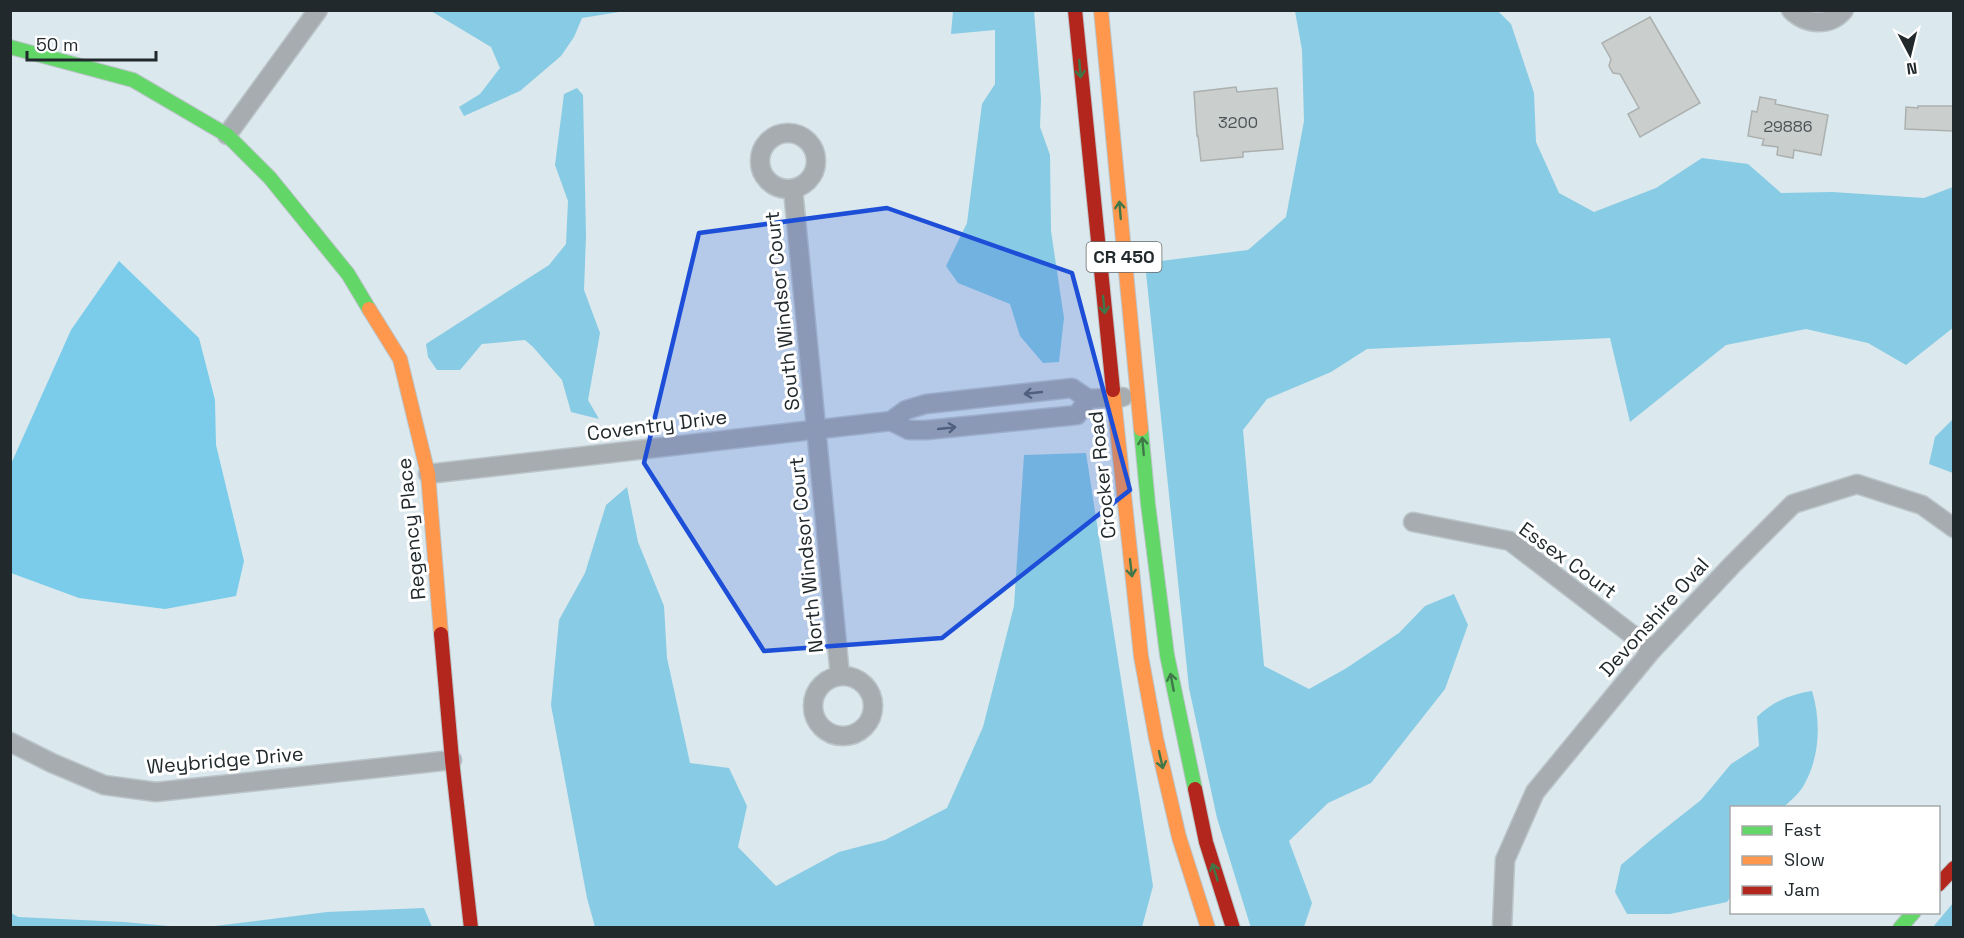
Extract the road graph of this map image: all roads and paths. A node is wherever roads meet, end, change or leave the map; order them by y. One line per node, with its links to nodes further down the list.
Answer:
1 (318, 10): 7 (street)
2 (1075, 10): 10 (main road, Crocker Road, one-way to 10)
3 (1101, 10): 9 (main road, CR 450, one-way to 3)
4 (1791, 10): 5 (street)
5 (1844, 10)
6 (10, 47): 7 (main road, Regency Place)
7 (227, 135): 14 (main road, Regency Place)
8 (793, 189): 13 (street, South Windsor Court)
9 (1138, 396): 10 (street, Coventry Drive); 26 (main road, CR 450, one-way to 9)
10 (1113, 397): 11 (street, Coventry Drive); 25 (main road, Crocker Road, one-way to 25)
11 (1088, 399): 12 (street, Coventry Drive, one-way to 12); 12 (street, Coventry Drive, one-way to 11)
12 (891, 421): 13 (street, Coventry Drive)
13 (817, 429): 14 (street, Coventry Drive); 18 (street, North Windsor Court)
14 (429, 474): 20 (main road, Regency Place)
15 (1413, 522): 17 (street, Essex Court)
16 (1953, 528): 17 (street, Devonshire Oval)
17 (1652, 650): 27 (street, Devonshire Oval)
18 (840, 676)
19 (10, 742): 20 (street, Weybridge Drive)
20 (452, 760): 24 (main road, Regency Place)
21 (1953, 868): 22 (main road)
22 (1940, 883)
23 (1912, 914): 28 (main road)
24 (471, 927)
25 (1208, 927)
26 (1233, 927)
27 (1502, 927)
28 (1900, 927)

